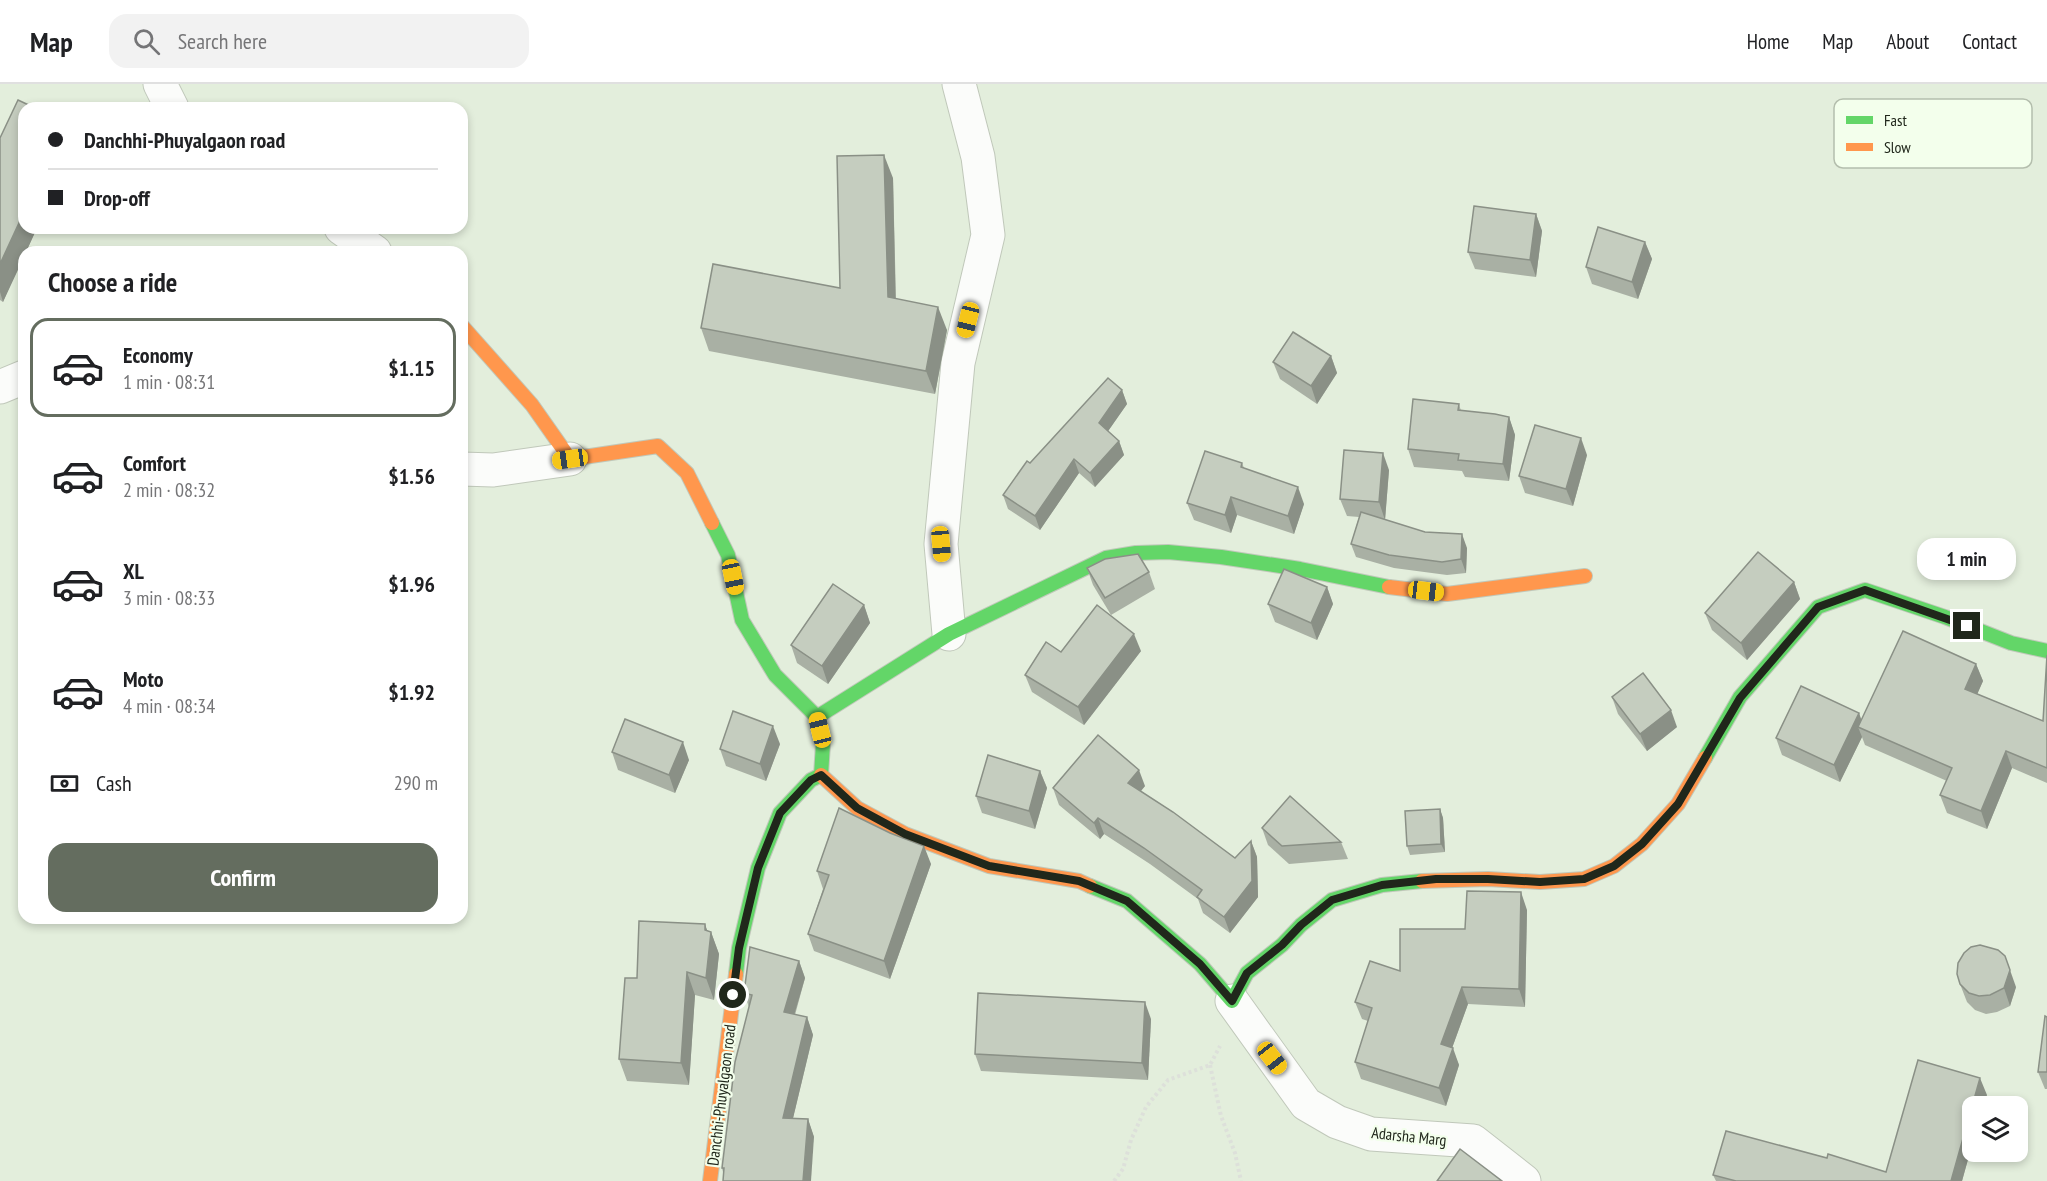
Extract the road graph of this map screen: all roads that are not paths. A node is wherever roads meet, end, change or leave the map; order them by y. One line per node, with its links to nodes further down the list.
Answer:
1 (160, 84): 3 (street)
2 (959, 84): 12 (street)
3 (169, 102)
4 (350, 234): 5 (street)
5 (366, 246)
6 (468, 333): 9 (street)
7 (18, 379): 8 (street)
8 (0, 387)
9 (570, 459): 10 (street); 14 (street)
10 (468, 469)
11 (1585, 576): 12 (street)
12 (949, 634): 14 (street)
13 (2047, 651): 16 (street)
14 (817, 717): 15 (street)
15 (821, 775): 16 (street); 17 (street, Danchhi-Phuyalgaon road)
16 (1232, 1001): 18 (street, Adarsha Marg)
17 (710, 1181)
18 (1524, 1181)

